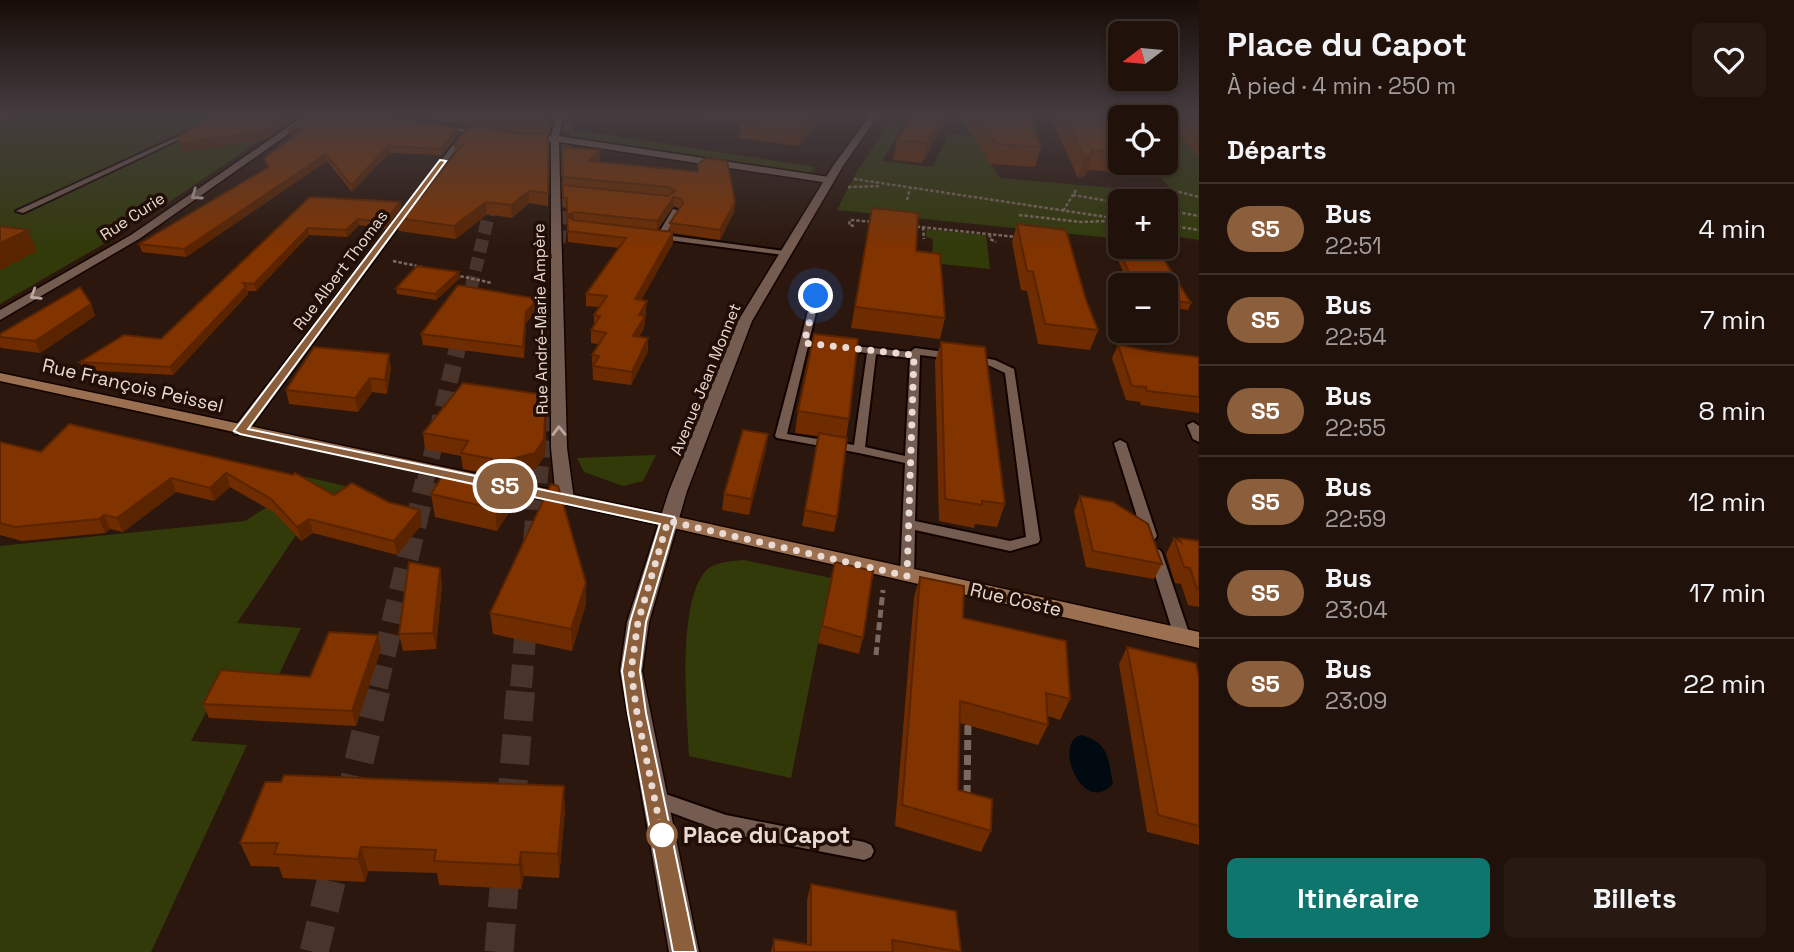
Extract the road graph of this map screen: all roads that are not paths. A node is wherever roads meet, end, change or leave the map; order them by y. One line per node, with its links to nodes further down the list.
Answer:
1 (134, 158): 8 (lane)
2 (249, 158): 14 (street, Rue Curie, one-way to 14)
3 (445, 158): 20 (street, Rue Albert Thomas)
4 (557, 158): 25 (street, Rue André-Marie Ampère, one-way to 4)
5 (682, 158): 7 (street)
6 (849, 158): 7 (street, Avenue Jean Monnet)
7 (834, 183): 12 (street, Avenue Jean Monnet)
8 (20, 211)
9 (676, 211): 11 (lane)
10 (647, 235): 11 (lane)
11 (660, 237): 12 (lane)
12 (784, 253): 26 (street, Avenue Jean Monnet)
13 (816, 296): 15 (lane)
14 (0, 316)
15 (804, 343): 16 (lane); 23 (lane)
16 (872, 349): 17 (lane); 23 (lane)
17 (914, 355): 24 (lane); 27 (lane)
18 (0, 377): 20 (main road, Rue François Peissel)
19 (1193, 425): 21 (lane)
20 (240, 431): 25 (main road, Rue François Peissel)
21 (1199, 439)
22 (1120, 443): 29 (lane)
23 (859, 449): 24 (lane)
24 (910, 461): 27 (lane)
25 (565, 499): 26 (main road, Rue François Peissel)
26 (668, 521): 28 (main road, Rue Coste); 30 (street, Avenue Jean Monnet)
27 (908, 524): 28 (lane)
28 (907, 576): 29 (main road, Rue Coste)
29 (1190, 638)
30 (653, 798): 31 (lane); 32 (street, Avenue Jean Monnet)
31 (864, 852)
32 (684, 952)

